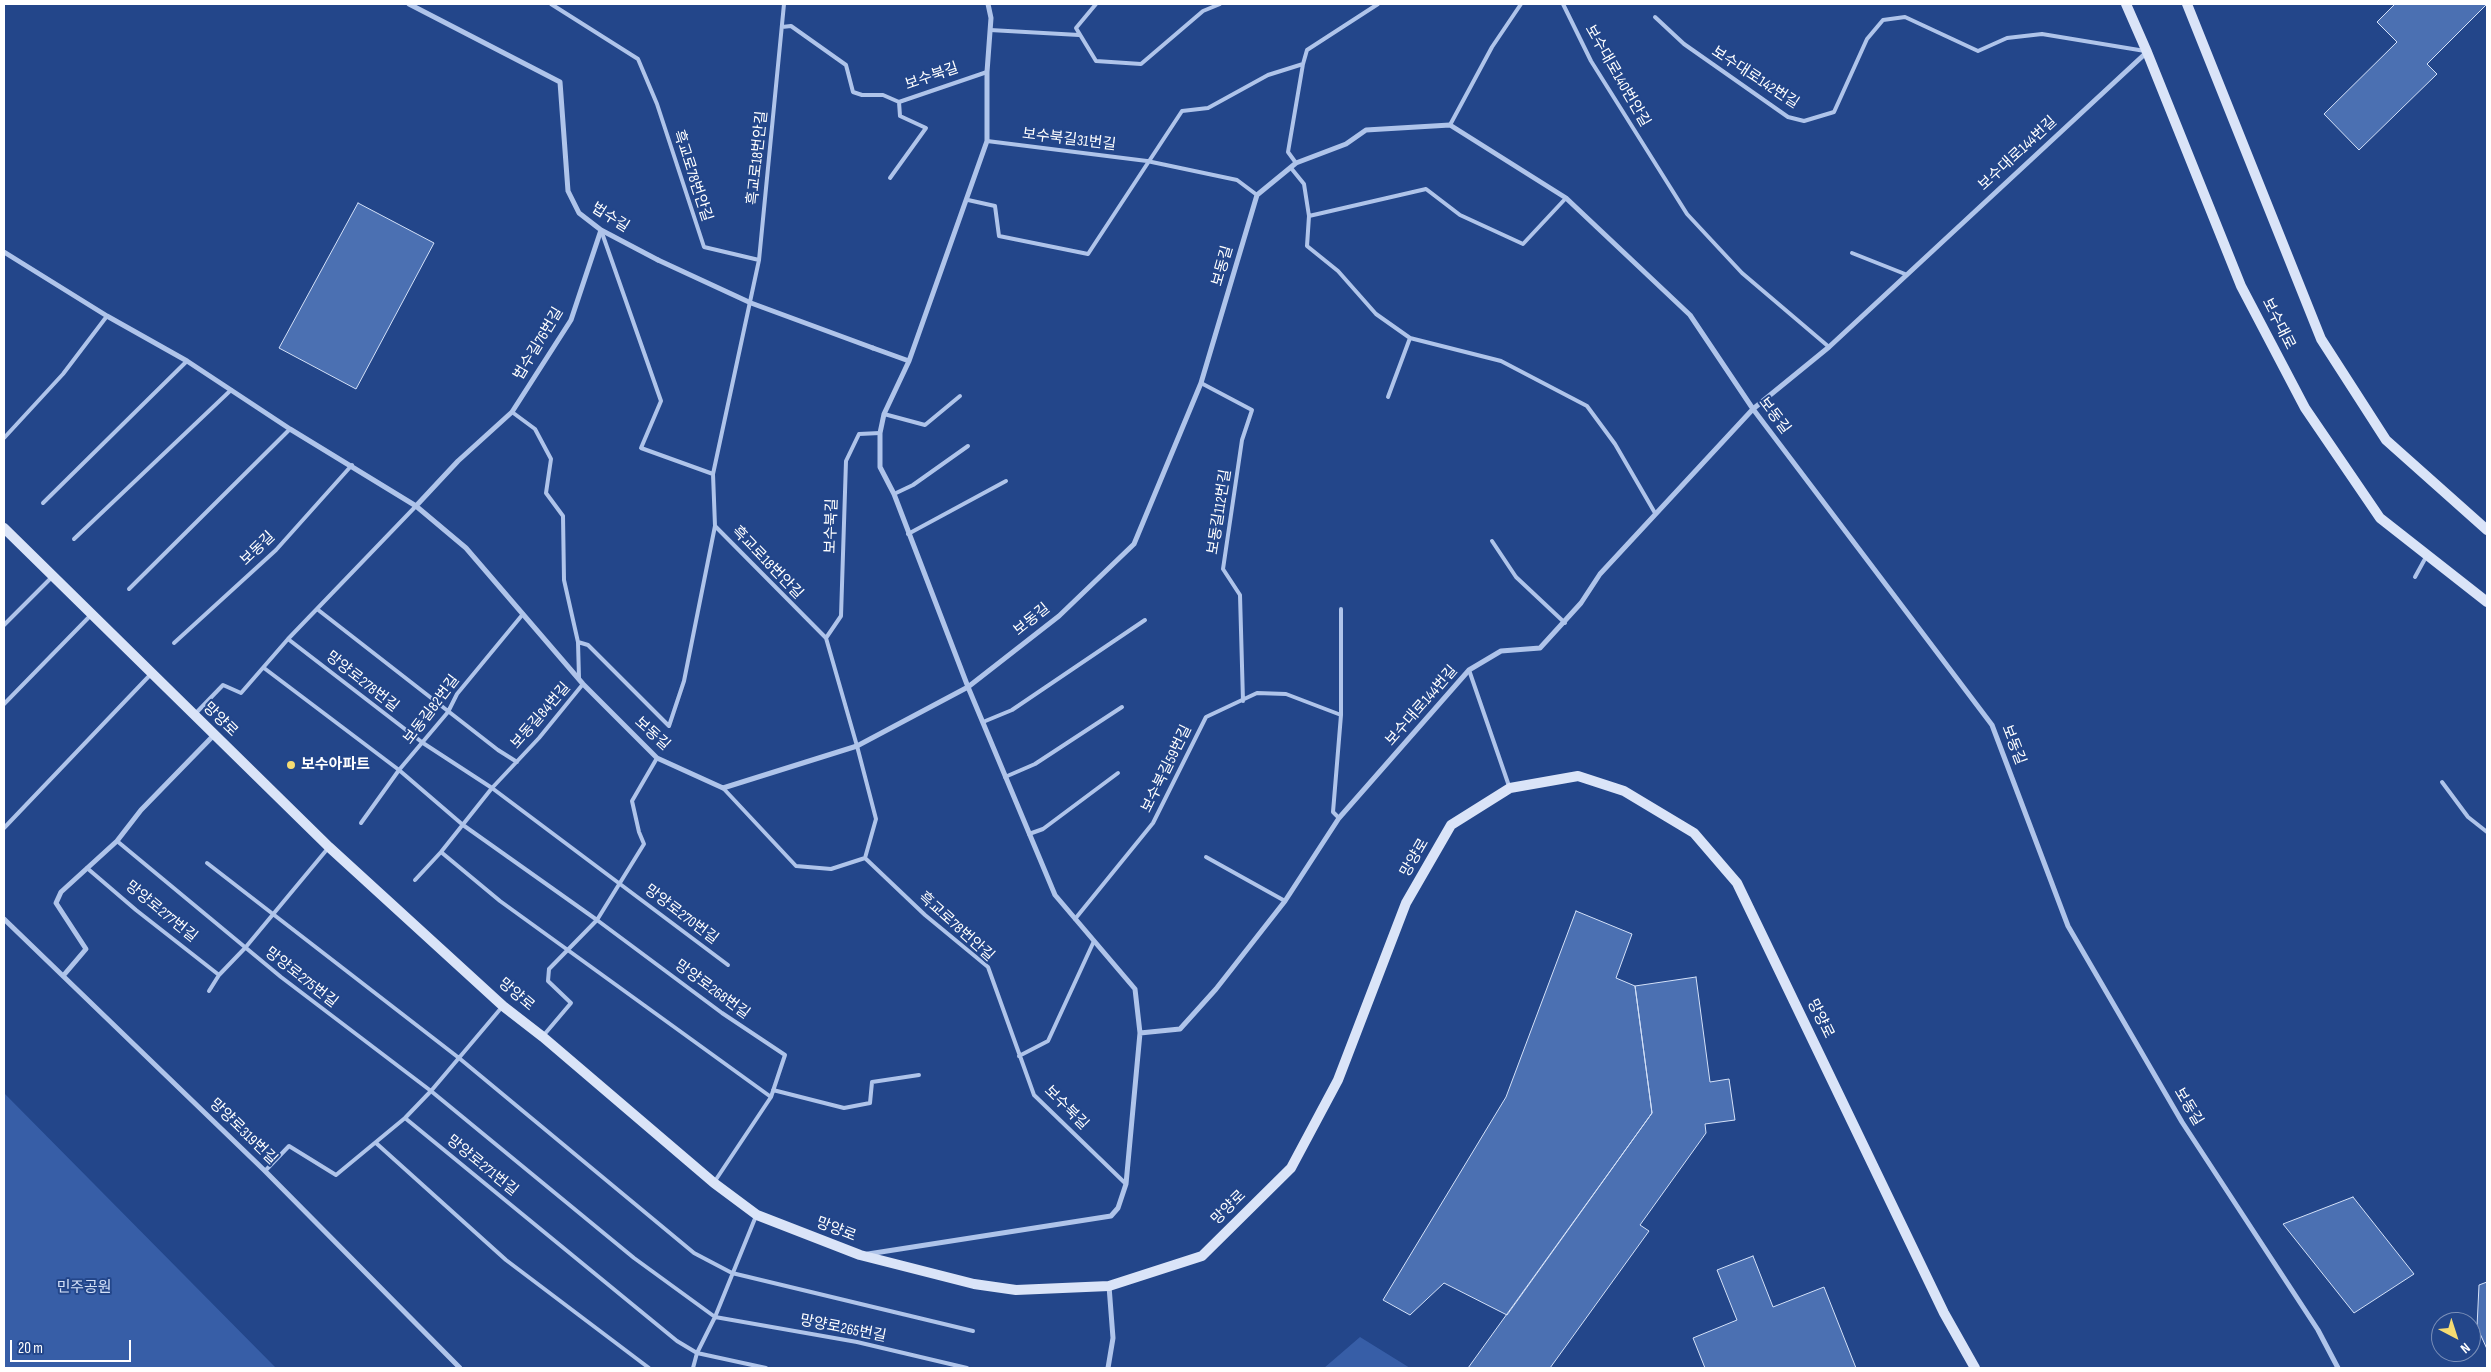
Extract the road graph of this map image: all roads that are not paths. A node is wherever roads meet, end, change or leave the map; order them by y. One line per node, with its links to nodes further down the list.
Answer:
1 (411, 4): 30 (street, 법수길)
2 (551, 4): 33 (lane, 흑교로78번안길)
3 (784, 4): 13 (lane, 흑교로18번안길)
4 (988, 4): 14 (street)
5 (1096, 4): 15 (lane)
6 (1220, 4): 15 (lane)
7 (1378, 4): 17 (lane)
8 (1521, 4): 20 (lane)
9 (1563, 4): 38 (lane, 보수대로140번안길)
10 (2126, 4): 16 (main road, 보수대로)
11 (2187, 4): 61 (main road)
12 (1655, 17): 16 (lane, 보수대로142번길)
13 (782, 27): 19 (lane); 33 (lane, 흑교로18번안길)
14 (990, 30): 15 (lane); 18 (street)
15 (1079, 35)
16 (2148, 52): 34 (street, 보수대로144번길); 65 (main road, 보수대로)
17 (1303, 64): 22 (lane); 23 (lane)
18 (987, 72): 19 (lane, 보수북길); 21 (street)
19 (899, 102): 25 (lane, 보수북길)
20 (1450, 125): 23 (street); 27 (street, 보동길)
21 (987, 141): 22 (lane, 보수북길31번길); 28 (street)
22 (1147, 161): 26 (lane, 보수북길31번길); 28 (lane)
23 (1296, 163): 24 (street)
24 (1291, 168): 26 (street); 29 (lane)
25 (890, 178)
26 (1257, 195): 41 (street, 보동길)
27 (1566, 198): 29 (lane); 45 (street, 보동길)
28 (968, 200): 40 (street)
29 (1309, 216): 37 (lane)
30 (601, 230): 35 (street, 법수길, bridge); 46 (street, 법수길76번길); 53 (lane)
31 (4, 252): 36 (street, 보동길)
32 (1852, 253): 34 (lane)
33 (759, 260): 35 (lane, 흑교로18번안길)
34 (1905, 274): 38 (street, 보수대로144번길)
35 (751, 303): 40 (street, 법수길, bridge); 53 (lane, 흑교로18번안길)
36 (107, 316): 39 (street, 보동길); 50 (lane)
37 (1410, 338): 44 (lane); 58 (lane)
38 (1829, 347): 45 (street, 보수대로144번길)
39 (187, 361): 42 (street, 보동길); 56 (lane)
40 (909, 361): 47 (street)
41 (1201, 383): 86 (street, 보동길); 87 (lane, 보동길112번길)
42 (231, 390): 48 (street, 보동길); 63 (lane)
43 (960, 396): 47 (lane)
44 (1388, 397)
45 (1753, 409): 58 (street, 보수대로144번길); 164 (street, 보동길)
46 (512, 412): 57 (street, 법수길76번길); 79 (lane)
47 (884, 414): 49 (street)
48 (290, 429): 52 (street, 보동길); 68 (lane)
49 (880, 433): 55 (street); 77 (lane, 보수북길)
50 (4, 438)
51 (968, 446): 55 (lane)
52 (352, 465): 57 (street, 보동길); 80 (lane, 보동길)
53 (713, 474): 59 (lane, 흑교로18번안길)
54 (1006, 481): 62 (lane)
55 (894, 494): 62 (street)
56 (43, 503)
57 (416, 506): 70 (lane); 73 (street, 보동길)
58 (1655, 513): 75 (street, 보수대로144번길)
59 (715, 526): 77 (lane, 흑교로18번안길); 79 (lane)
60 (4, 528): 66 (main road, 망양로)
61 (2487, 530)
62 (908, 534): 86 (street)
63 (74, 538)
64 (1492, 540): 75 (lane)
65 (2427, 554): 67 (lane); 69 (main road, 보수대로)
66 (52, 577): 72 (main road, 망양로); 76 (lane)
67 (2415, 577)
68 (129, 589)
69 (2487, 602)
70 (317, 608): 78 (lane); 90 (lane, 망양로278번길)
71 (1341, 609): 91 (lane)
72 (93, 614): 83 (main road, 망양로); 88 (lane)
73 (523, 614): 84 (street, 보동길); 90 (lane, 보동길82번길)
74 (1145, 620): 93 (lane)
75 (1565, 623): 82 (street, 보수대로144번길)
76 (4, 625)
77 (826, 638): 96 (lane, 흑교로18번안길)
78 (288, 639): 81 (lane); 95 (lane, 망양로278번길)
79 (578, 642): 84 (lane)
80 (174, 643)
81 (264, 668): 92 (lane); 99 (lane)
82 (1469, 670): 105 (lane); 106 (street, 보수대로144번길)
83 (152, 672): 92 (main road, 망양로); 109 (lane)
84 (579, 679): 85 (street, 보동길)
85 (583, 684): 97 (street, 보동길); 98 (lane, 보동길84번길)
86 (968, 687): 93 (street); 96 (street, 보동길)
87 (1243, 701): 91 (lane, 보수북길59번길); 125 (lane, 보수북길59번길)
88 (4, 704)
89 (1122, 707): 101 (lane)
90 (448, 712): 95 (lane, 보동길82번길); 98 (lane, 보동길84번길)
91 (1340, 715): 106 (lane)
92 (194, 716): 94 (main road, 망양로)
93 (983, 722): 101 (street)
94 (214, 735): 112 (street); 113 (main road, 망양로)
95 (422, 743): 99 (lane, 보동길82번길); 103 (lane)
96 (858, 746): 104 (street, 보동길); 116 (lane, 흑교로18번안길)
97 (656, 758): 104 (street, 보동길); 120 (lane)
98 (517, 762): 103 (lane, 보동길84번길)
99 (399, 770): 107 (lane, 보동길82번길); 108 (lane)
100 (1118, 773): 111 (lane)
101 (1005, 777): 111 (street)
102 (2442, 782): 110 (lane)
103 (492, 788): 108 (lane, 보동길84번길); 120 (lane, 망양로270번길)
104 (723, 788): 116 (lane)
105 (1510, 788): 153 (main road, 망양로); 163 (main road, 망양로)
106 (1339, 818): 122 (street, 보수대로144번길)
107 (361, 823)
108 (463, 825): 114 (lane, 보동길84번길); 126 (lane)
109 (4, 828)
110 (2487, 832)
111 (1029, 834): 125 (street)
112 (116, 841): 118 (street); 121 (lane, 망양로277번길)
113 (329, 846): 123 (lane, 망양로275번길); 134 (main road, 망양로)
114 (442, 852): 119 (lane, 보동길84번길); 129 (lane)
115 (1206, 857): 122 (lane)
116 (865, 858): 138 (lane, 흑교로78번안길)
117 (207, 863): 123 (lane)
118 (88, 868): 131 (lane, 망양로277번길); 132 (street)
119 (415, 880)
120 (621, 884): 126 (lane); 130 (lane, 망양로270번길)
121 (175, 890): 128 (lane, 망양로275번길)
122 (1285, 901): 136 (street, 보수대로144번길)
123 (273, 914): 128 (lane, 망양로275번길); 139 (lane)
124 (4, 919): 132 (street, 망양로319번길)
125 (1075, 919): 127 (street)
126 (597, 920): 129 (lane); 142 (lane, 망양로268번길)
127 (1094, 941): 136 (street); 138 (lane)
128 (245, 948): 131 (lane, 망양로275번길); 135 (lane, 망양로275번길)
129 (570, 950): 137 (lane); 143 (lane)
130 (728, 965)
131 (219, 975): 133 (lane, 망양로275번길)
132 (63, 976): 146 (street, 망양로319번길)
133 (209, 990)
134 (503, 1006): 137 (main road, 망양로); 139 (lane)
135 (344, 1025): 141 (lane, 망양로271번길)
136 (1140, 1033): 148 (street)
137 (543, 1037): 147 (main road, 망양로)
138 (1019, 1056): 148 (lane, 보수북길)
139 (459, 1058): 141 (lane); 152 (lane, 망양로265번길)
140 (919, 1075): 142 (lane)
141 (431, 1090): 144 (lane); 149 (lane, 망양로271번길)
142 (773, 1090): 143 (lane, 망양로268번길)
143 (771, 1097): 147 (lane, 망양로268번길)
144 (405, 1118): 145 (lane); 156 (lane, 망양로271번길)
145 (376, 1143): 146 (lane); 158 (lane)
146 (265, 1171): 157 (street, 망양로319번길)
147 (714, 1183): 150 (main road, 망양로)
148 (1126, 1184): 151 (street)
149 (559, 1196): 154 (lane, 망양로265번길)
150 (757, 1215): 151 (main road, 망양로); 152 (lane)
151 (860, 1255): 153 (main road, 망양로)
152 (732, 1273): 154 (lane); 155 (lane, 망양로265번길)
153 (1109, 1286): 162 (street)
154 (714, 1317): 156 (lane); 161 (lane, 망양로265번길)
155 (973, 1331)
156 (697, 1353): 159 (lane); 160 (lane)
157 (460, 1368)
158 (649, 1368)
159 (693, 1368)
160 (766, 1368)
161 (966, 1368)
162 (1108, 1368)
163 (1975, 1368)
164 (2338, 1368)

